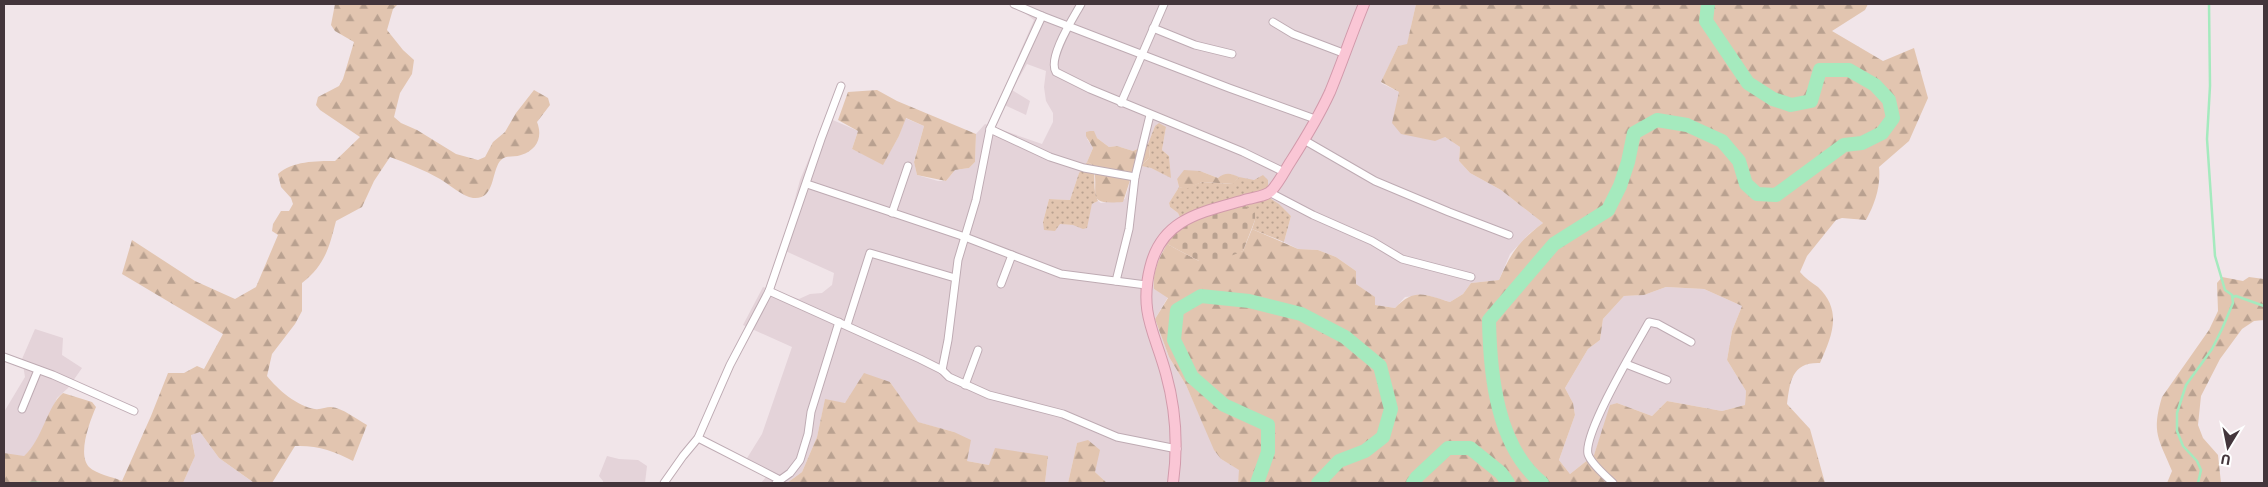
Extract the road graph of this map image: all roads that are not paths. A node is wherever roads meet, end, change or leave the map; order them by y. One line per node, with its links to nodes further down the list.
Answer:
1 (1014, 4): 5 (street)
2 (1081, 4): 7 (street)
3 (1164, 4): 8 (street)
4 (1364, 4): 9 (main road)
5 (1042, 16): 7 (street); 16 (street)
6 (1273, 22): 9 (street)
7 (1068, 26): 11 (street); 13 (street)
8 (1153, 28): 10 (street); 11 (street)
9 (1343, 53): 15 (main road)
10 (1232, 54)
11 (1141, 55): 13 (street); 15 (street)
12 (841, 86): 21 (street)
13 (1121, 103): 14 (street)
14 (1150, 115): 19 (street); 20 (street)
15 (1315, 119): 17 (main road)
16 (990, 129): 20 (street); 25 (street)
17 (1304, 140): 19 (main road); 24 (street)
18 (908, 166): 23 (street)
19 (1284, 172): 22 (main road)
20 (1135, 177): 29 (street)
21 (807, 184): 23 (street); 32 (street)
22 (1269, 192): 27 (street); 31 (main road)
23 (892, 213): 25 (street)
24 (1509, 235)
25 (965, 237): 26 (street); 28 (street)
26 (1012, 255): 29 (street); 30 (street)
27 (1471, 277)
28 (955, 278): 34 (street); 40 (street)
29 (1116, 281): 31 (street)
30 (1001, 284)
31 (1146, 285): 46 (main road)
32 (769, 291): 33 (street); 45 (street)
33 (839, 322): 34 (street); 47 (street)
34 (847, 325): 40 (street)
35 (1692, 342): 38 (street)
36 (978, 350): 42 (street)
37 (4, 357): 39 (street)
38 (1626, 364): 41 (street); 50 (street)
39 (38, 370): 43 (street); 44 (street)
40 (942, 370): 42 (street)
41 (1666, 380)
42 (965, 386): 46 (street)
43 (22, 409)
44 (134, 410)
45 (698, 438): 47 (street); 48 (street)
46 (1176, 449): 49 (main road)
47 (778, 481)
48 (664, 483)
49 (1173, 483)
50 (1613, 483)

